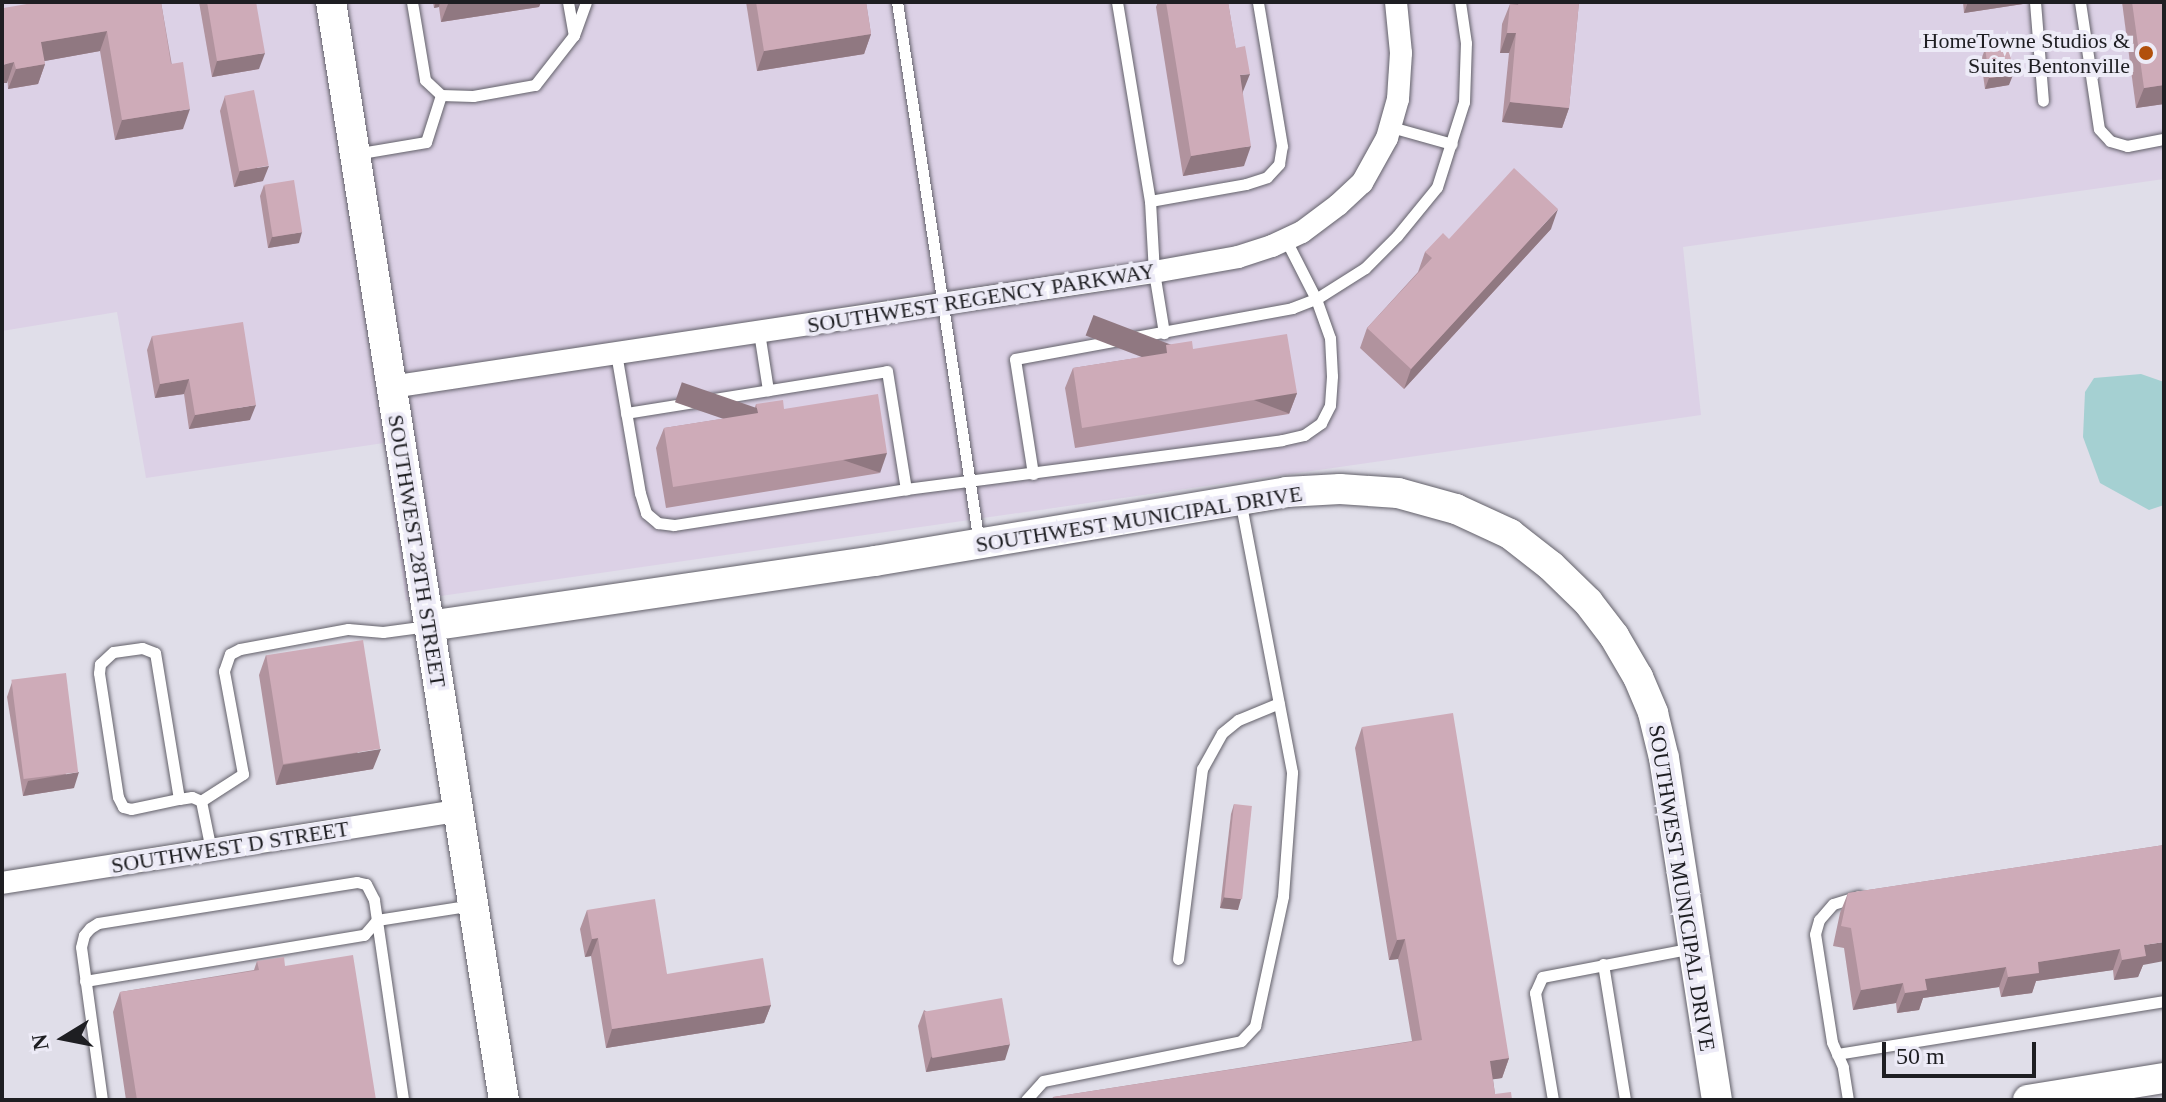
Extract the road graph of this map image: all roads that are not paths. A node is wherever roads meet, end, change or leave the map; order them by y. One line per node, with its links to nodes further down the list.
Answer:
1 (331, 2): 18 (street, SOUTHWEST 28TH STREET)
2 (412, 2): 13 (lane)
3 (568, 2): 12 (lane)
4 (586, 2): 12 (lane)
5 (897, 2): 23 (lane)
6 (1117, 2): 19 (lane)
7 (1258, 2): 19 (lane)
8 (1396, 2): 15 (street, SOUTHWEST REGENCY PARKWAY)
9 (1460, 2): 17 (lane)
10 (2035, 2): 14 (lane)
11 (2080, 2): 16 (lane)
12 (574, 35): 13 (lane)
13 (441, 95): 18 (lane)
14 (2043, 101)
15 (1391, 127): 17 (lane); 20 (street, SOUTHWEST REGENCY PARKWAY)
16 (2164, 139)
17 (1452, 144): 22 (lane)
18 (355, 154): 27 (street, SOUTHWEST 28TH STREET)
19 (1150, 201): 21 (lane)
20 (1286, 240): 21 (street, SOUTHWEST REGENCY PARKWAY); 22 (lane)
21 (1154, 272): 23 (street, SOUTHWEST REGENCY PARKWAY); 25 (lane)
22 (1316, 299): 25 (lane); 30 (lane)
23 (942, 304): 24 (street, SOUTHWEST REGENCY PARKWAY); 31 (lane)
24 (759, 332): 26 (street, SOUTHWEST REGENCY PARKWAY); 28 (lane)
25 (1164, 333): 30 (lane)
26 (616, 353): 27 (street, SOUTHWEST REGENCY PARKWAY); 29 (lane)
27 (391, 387): 35 (street, SOUTHWEST 28TH STREET)
28 (768, 390): 29 (lane); 32 (lane)
29 (626, 413): 32 (lane)
30 (1033, 474): 31 (lane)
31 (969, 481): 32 (lane); 34 (lane)
32 (906, 489)
33 (1240, 500): 34 (street, SOUTHWEST MUNICIPAL DRIVE); 36 (lane); 45 (street, SOUTHWEST MUNICIPAL DRIVE)
34 (979, 544): 35 (street, SOUTHWEST MUNICIPAL DRIVE)
35 (429, 626): 38 (lane); 39 (street, SOUTHWEST 28TH STREET)
36 (1279, 703): 46 (lane); 55 (lane)
37 (179, 799): 37 (lane); 38 (lane)
38 (201, 801): 40 (lane)
39 (457, 811): 40 (street, SOUTHWEST D STREET); 43 (street, SOUTHWEST 28TH STREET)
40 (211, 850): 41 (street, SOUTHWEST D STREET)
41 (2, 883)
42 (1874, 894): 50 (lane)
43 (473, 905): 44 (lane); 54 (street, SOUTHWEST 28TH STREET)
44 (377, 920): 48 (lane); 48 (lane); 53 (lane)
45 (1694, 948): 47 (lane); 58 (street, SOUTHWEST MUNICIPAL DRIVE)
46 (1178, 959)
47 (1603, 964): 56 (lane); 57 (lane)
48 (85, 981): 52 (lane)
49 (2164, 1001): 50 (lane)
50 (1837, 1054): 59 (lane)
51 (2164, 1078): 60 (street)
52 (102, 1100)
53 (403, 1100)
54 (504, 1100)
55 (1026, 1100)
56 (1553, 1100)
57 (1625, 1100)
58 (1717, 1100)
59 (1848, 1100)
60 (2028, 1100)

